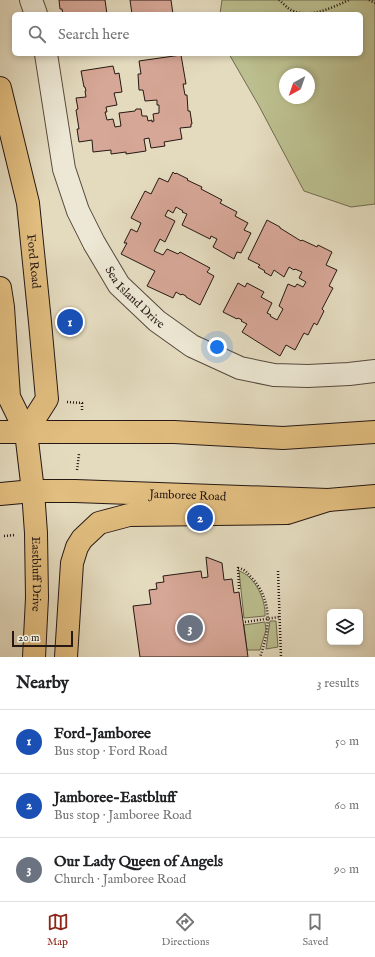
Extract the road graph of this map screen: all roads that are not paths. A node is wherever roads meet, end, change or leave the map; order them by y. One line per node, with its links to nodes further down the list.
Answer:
1 (31, 0): 2 (street)
2 (35, 12)
3 (46, 56): 6 (street, Sea Island Drive)
4 (0, 88): 8 (main road, Ford Road)
5 (0, 288): 8 (main road)
6 (375, 372)
7 (0, 432): 8 (main road)
8 (26, 432): 9 (main road); 10 (main road)
9 (375, 432)
10 (32, 491): 11 (main road, Jamboree Road); 13 (main road, Jamboree Road); 14 (main road, Eastbluff Drive)
11 (0, 494)
12 (375, 496): 13 (main road, Jamboree Road)
13 (328, 500): 15 (main road)
14 (34, 657)
15 (66, 657)

